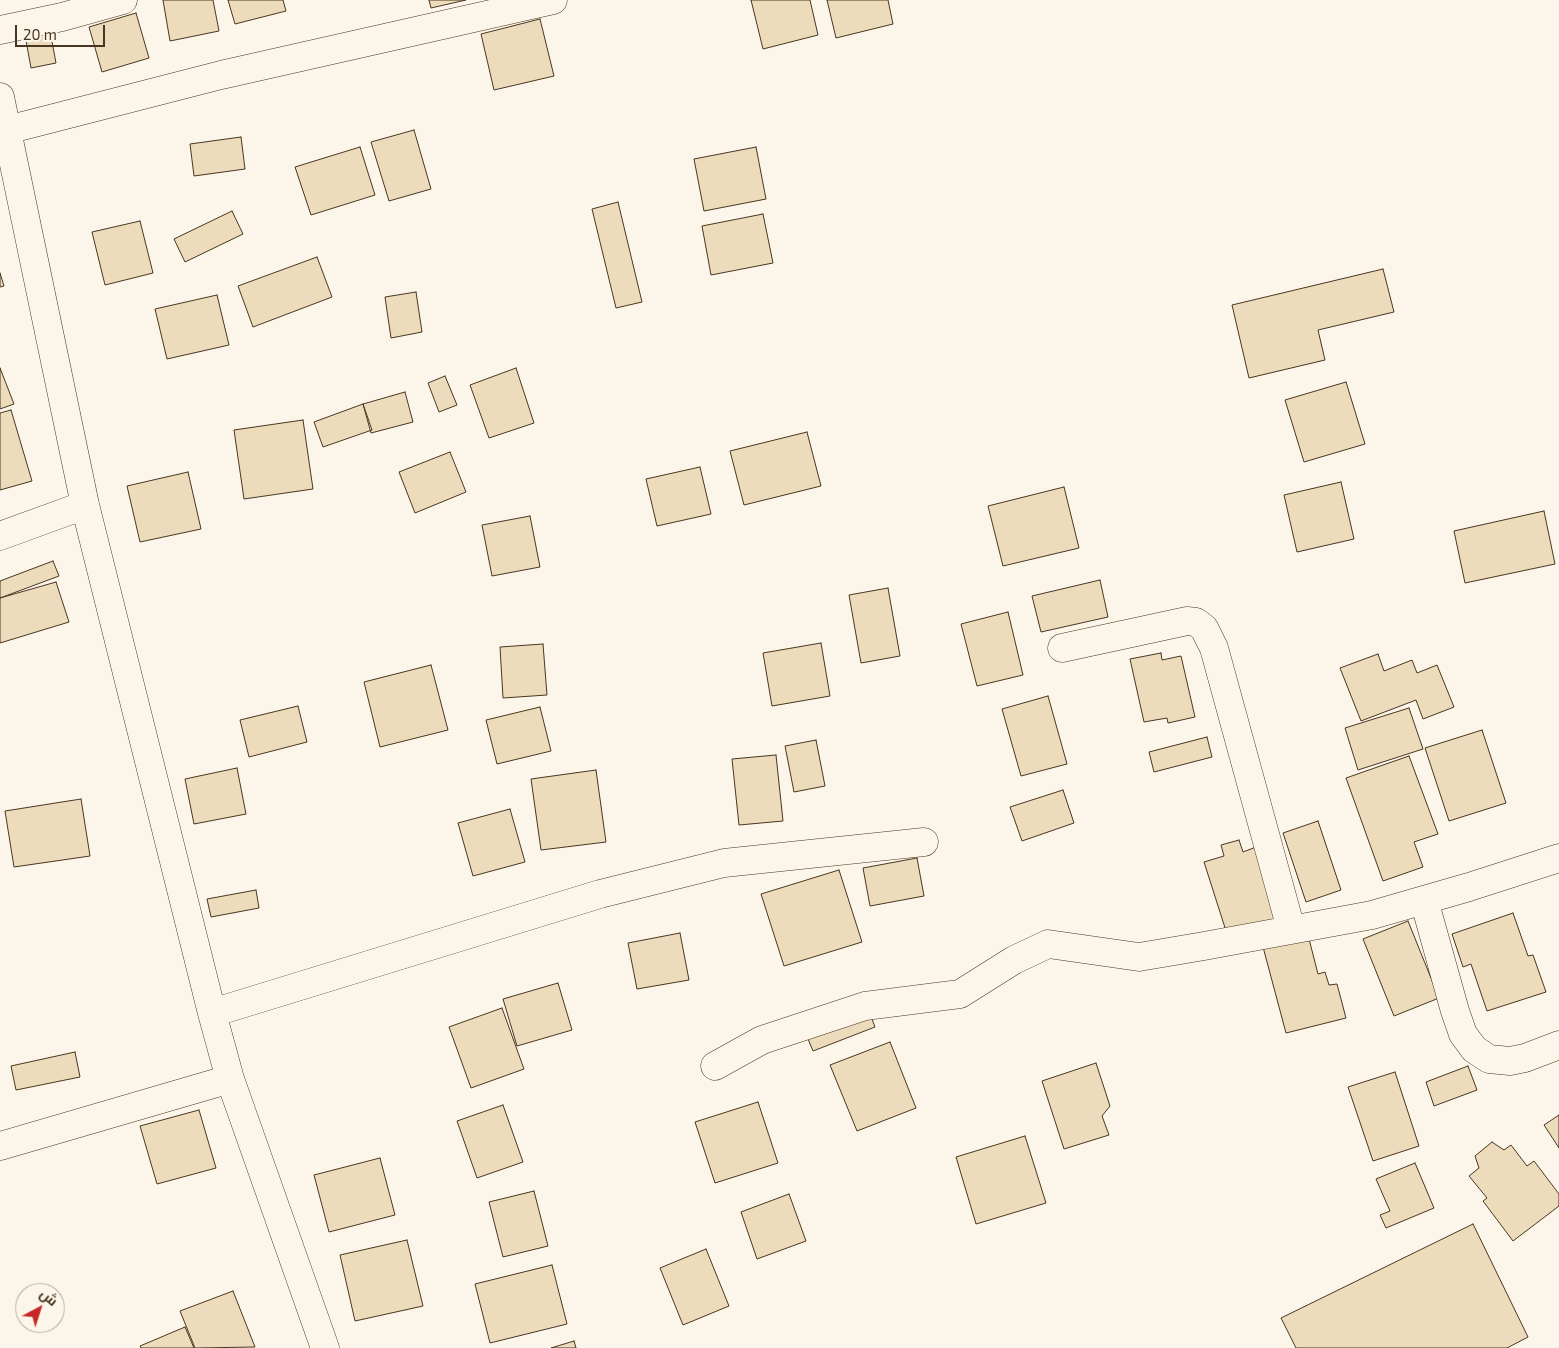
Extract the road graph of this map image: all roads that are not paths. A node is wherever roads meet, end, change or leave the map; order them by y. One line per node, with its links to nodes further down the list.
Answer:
1 (123, 0): 3 (street)
2 (553, 0): 5 (street)
3 (0, 30)
4 (0, 96): 5 (street)
5 (8, 130): 6 (street)
6 (85, 504): 7 (street); 13 (street)
7 (0, 536)
8 (1062, 648): 12 (street)
9 (924, 842): 13 (street)
10 (1559, 858): 11 (street)
11 (1424, 900): 12 (street); 14 (street)
12 (1291, 929): 15 (street)
13 (212, 1013): 16 (street)
14 (1559, 1045)
15 (714, 1066)
16 (230, 1079): 17 (street); 18 (street)
17 (0, 1146)
18 (326, 1348)

